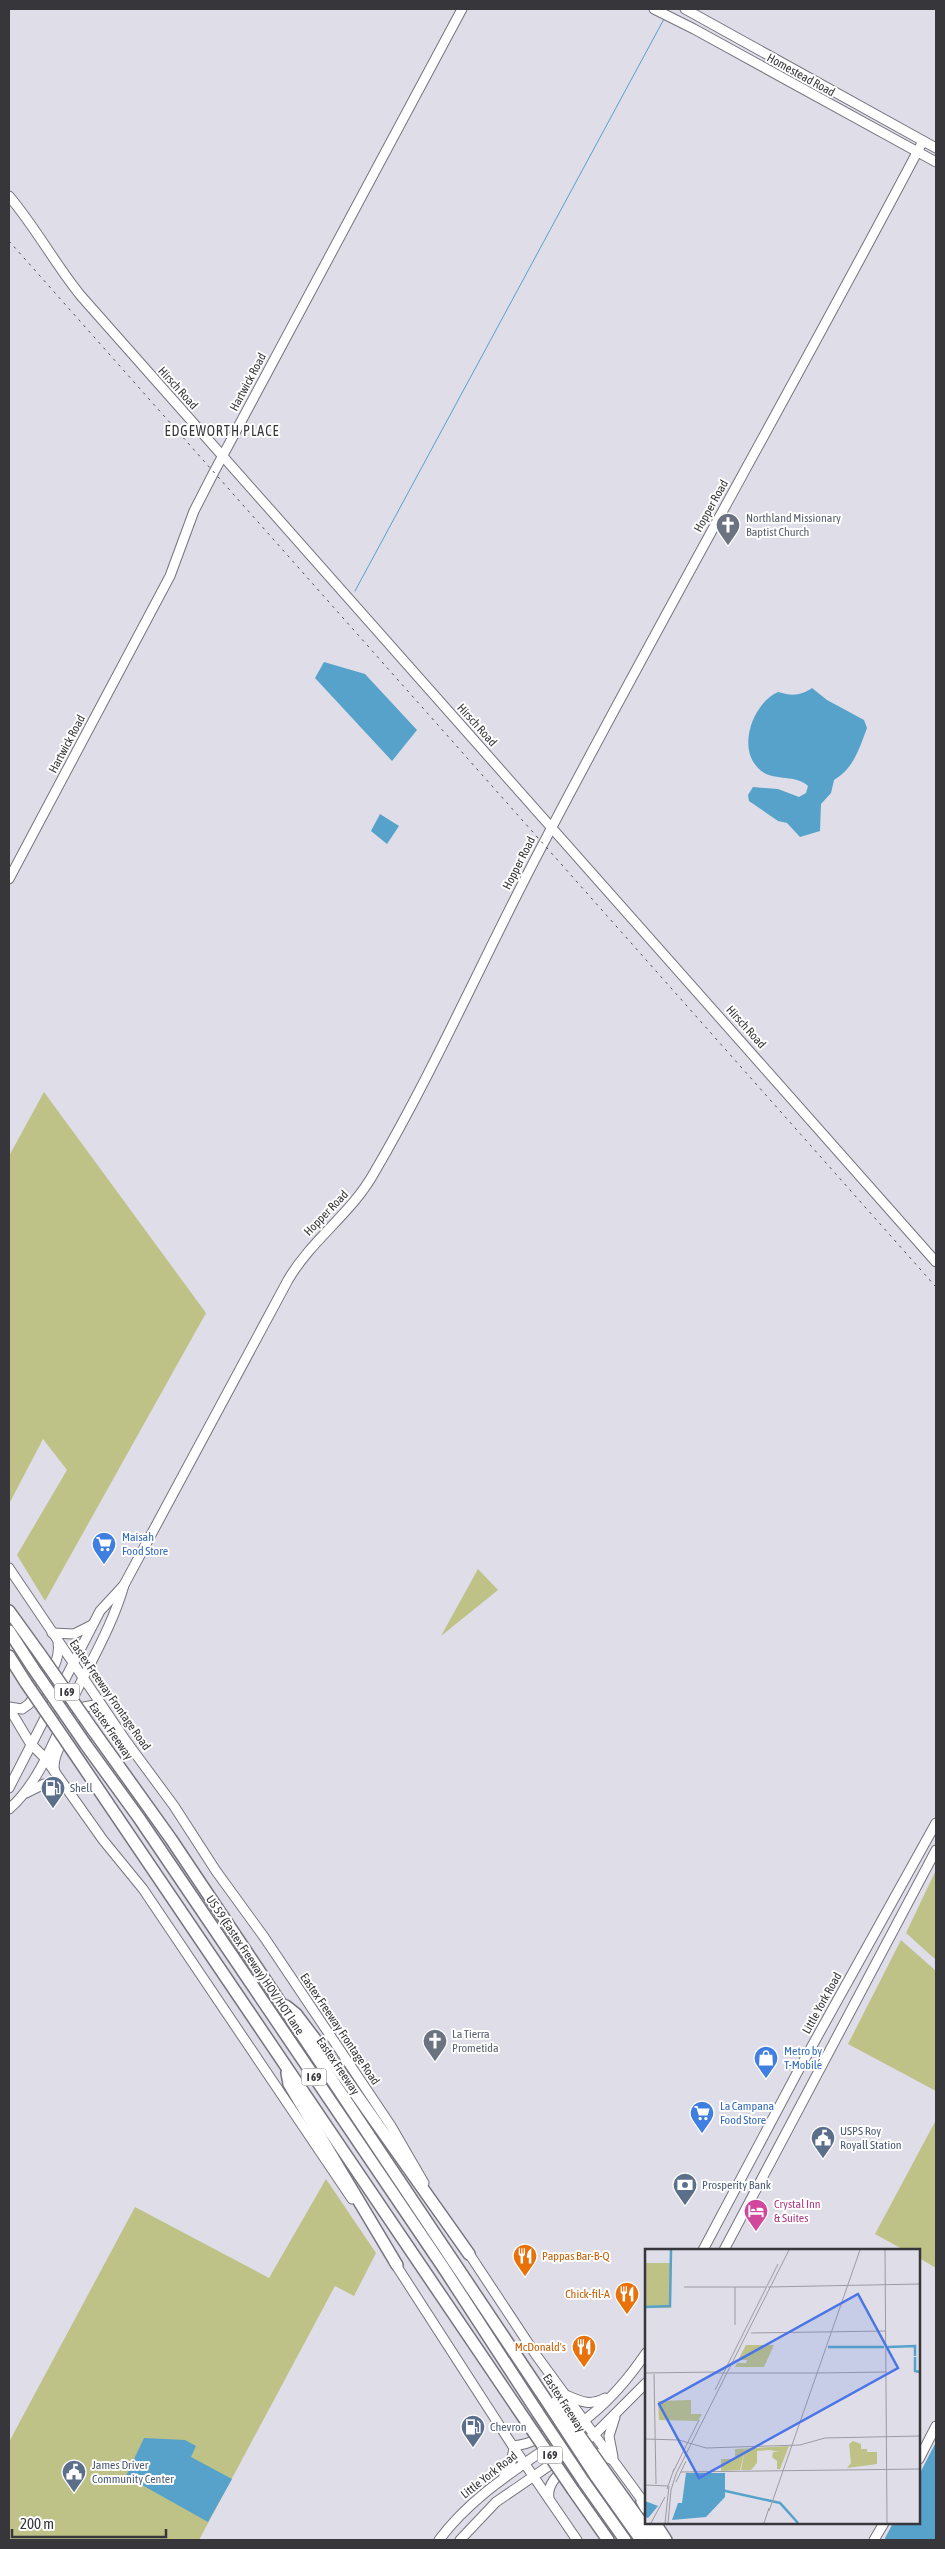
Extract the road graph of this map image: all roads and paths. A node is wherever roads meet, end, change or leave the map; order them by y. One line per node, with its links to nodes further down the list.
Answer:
1 (462, 9): 13 (main road, Hartwick Road)
2 (654, 9): 5 (main road, Homestead Road)
3 (685, 9): 4 (main road, Homestead Road)
4 (701, 17): 5 (main road); 6 (main road, Homestead Road)
5 (694, 29): 7 (main road, Homestead Road)
6 (834, 90): 7 (main road); 8 (main road, Homestead Road)
7 (828, 104): 10 (main road, Homestead Road)
8 (923, 141): 9 (main road, Homestead Road); 10 (main road, Hopper Road)
9 (936, 148)
10 (918, 152): 11 (main road, Homestead Road); 14 (main road, Hopper Road)
11 (936, 162)
12 (9, 196): 13 (main road, Hirsch Road)
13 (222, 456): 14 (main road, Hirsch Road); 15 (main road, Hartwick Road)
14 (552, 827): 16 (main road, Hirsch Road); 18 (main road, Hopper Road)
15 (9, 878)
16 (936, 1262)
17 (9, 1568): 22 (main road, Eastex Freeway Frontage Road)
18 (124, 1585): 20 (main road, Hopper Road); 26 (main road, Hopper Road)
19 (9, 1611): 38 (highway, Eastex Freeway / I 69, bridge)
20 (92, 1625): 22 (main road); 25 (main road, Hopper Road)
21 (9, 1631): 72 (highway, US 59 (Eastex Freeway) HOV/HOT lane / I 69, bridge)
22 (52, 1632): 23 (main road, Eastex Freeway Frontage Road)
23 (58, 1642): 25 (main road, Eastex Freeway Frontage Road); 28 (main road)
24 (9, 1656): 39 (highway, I 69, bridge)
25 (72, 1662): 26 (main road, Eastex Freeway Frontage Road); 29 (main road, Hopper Road)
26 (83, 1679): 27 (main road, Eastex Freeway Frontage Road); 30 (main road, Hopper Road)
27 (100, 1704): 31 (main road); 44 (main road, Eastex Freeway Frontage Road)
28 (9, 1707): 29 (main road)
29 (30, 1742): 30 (main road); 33 (main road, Hopper Road)
30 (45, 1758): 31 (main road); 34 (main road, Hopper Road)
31 (56, 1777): 32 (main road)
32 (63, 1786): 34 (main road); 45 (main road)
33 (9, 1788)
34 (25, 1793): 35 (main road, Hopper Road)
35 (9, 1809)
36 (936, 1823): 40 (main road, Little York Road)
37 (936, 1850): 41 (main road)
38 (276, 1998): 44 (highway); 51 (highway, Eastex Freeway / I 69)
39 (285, 2064): 45 (highway); 71 (highway, I 69, bridge)
40 (797, 2073): 41 (main road); 42 (main road, Little York Road)
41 (813, 2082): 43 (main road)
42 (704, 2249)
43 (725, 2249)
44 (469, 2254): 51 (main road, Eastex Freeway Frontage Road)
45 (397, 2265): 56 (main road)
46 (645, 2354): 47 (main road, Little York Road)
47 (633, 2372): 48 (main road); 50 (main road, Little York Road)
48 (645, 2382)
49 (645, 2384): 52 (main road, Little York Road)
50 (612, 2394): 51 (main road); 53 (main road, Little York Road)
51 (560, 2401): 53 (main road, Eastex Freeway Frontage Road); 56 (main road); 60 (highway, Eastex Freeway / I 69, bridge)
52 (616, 2415): 55 (main road, Little York Road); 58 (main road)
53 (584, 2420): 55 (main road, Eastex Freeway Frontage Road); 59 (main road, Little York Road)
54 (936, 2426): 57 (main road)
55 (594, 2435): 58 (main road, Eastex Freeway Frontage Road); 61 (main road, Little York Road)
56 (513, 2447): 59 (main road); 62 (main road)
57 (920, 2457)
58 (613, 2460): 63 (main road); 64 (main road, Eastex Freeway Frontage Road)
59 (524, 2463): 61 (main road); 62 (main road, Little York Road)
60 (599, 2472): 73 (highway, Eastex Freeway / I 69); 74 (highway)
61 (533, 2476): 63 (main road); 69 (main road, Little York Road)
62 (502, 2479): 68 (main road, Little York Road)
63 (549, 2500): 70 (main road)
64 (645, 2505)
65 (658, 2524): 75 (highway)
66 (658, 2524): 76 (main road)
67 (883, 2524): 77 (main road)
68 (439, 2540)
69 (460, 2540)
70 (577, 2540)
71 (608, 2540)
72 (625, 2540)
73 (640, 2540)
74 (654, 2540)
75 (666, 2540)
76 (671, 2540)
77 (874, 2540)

